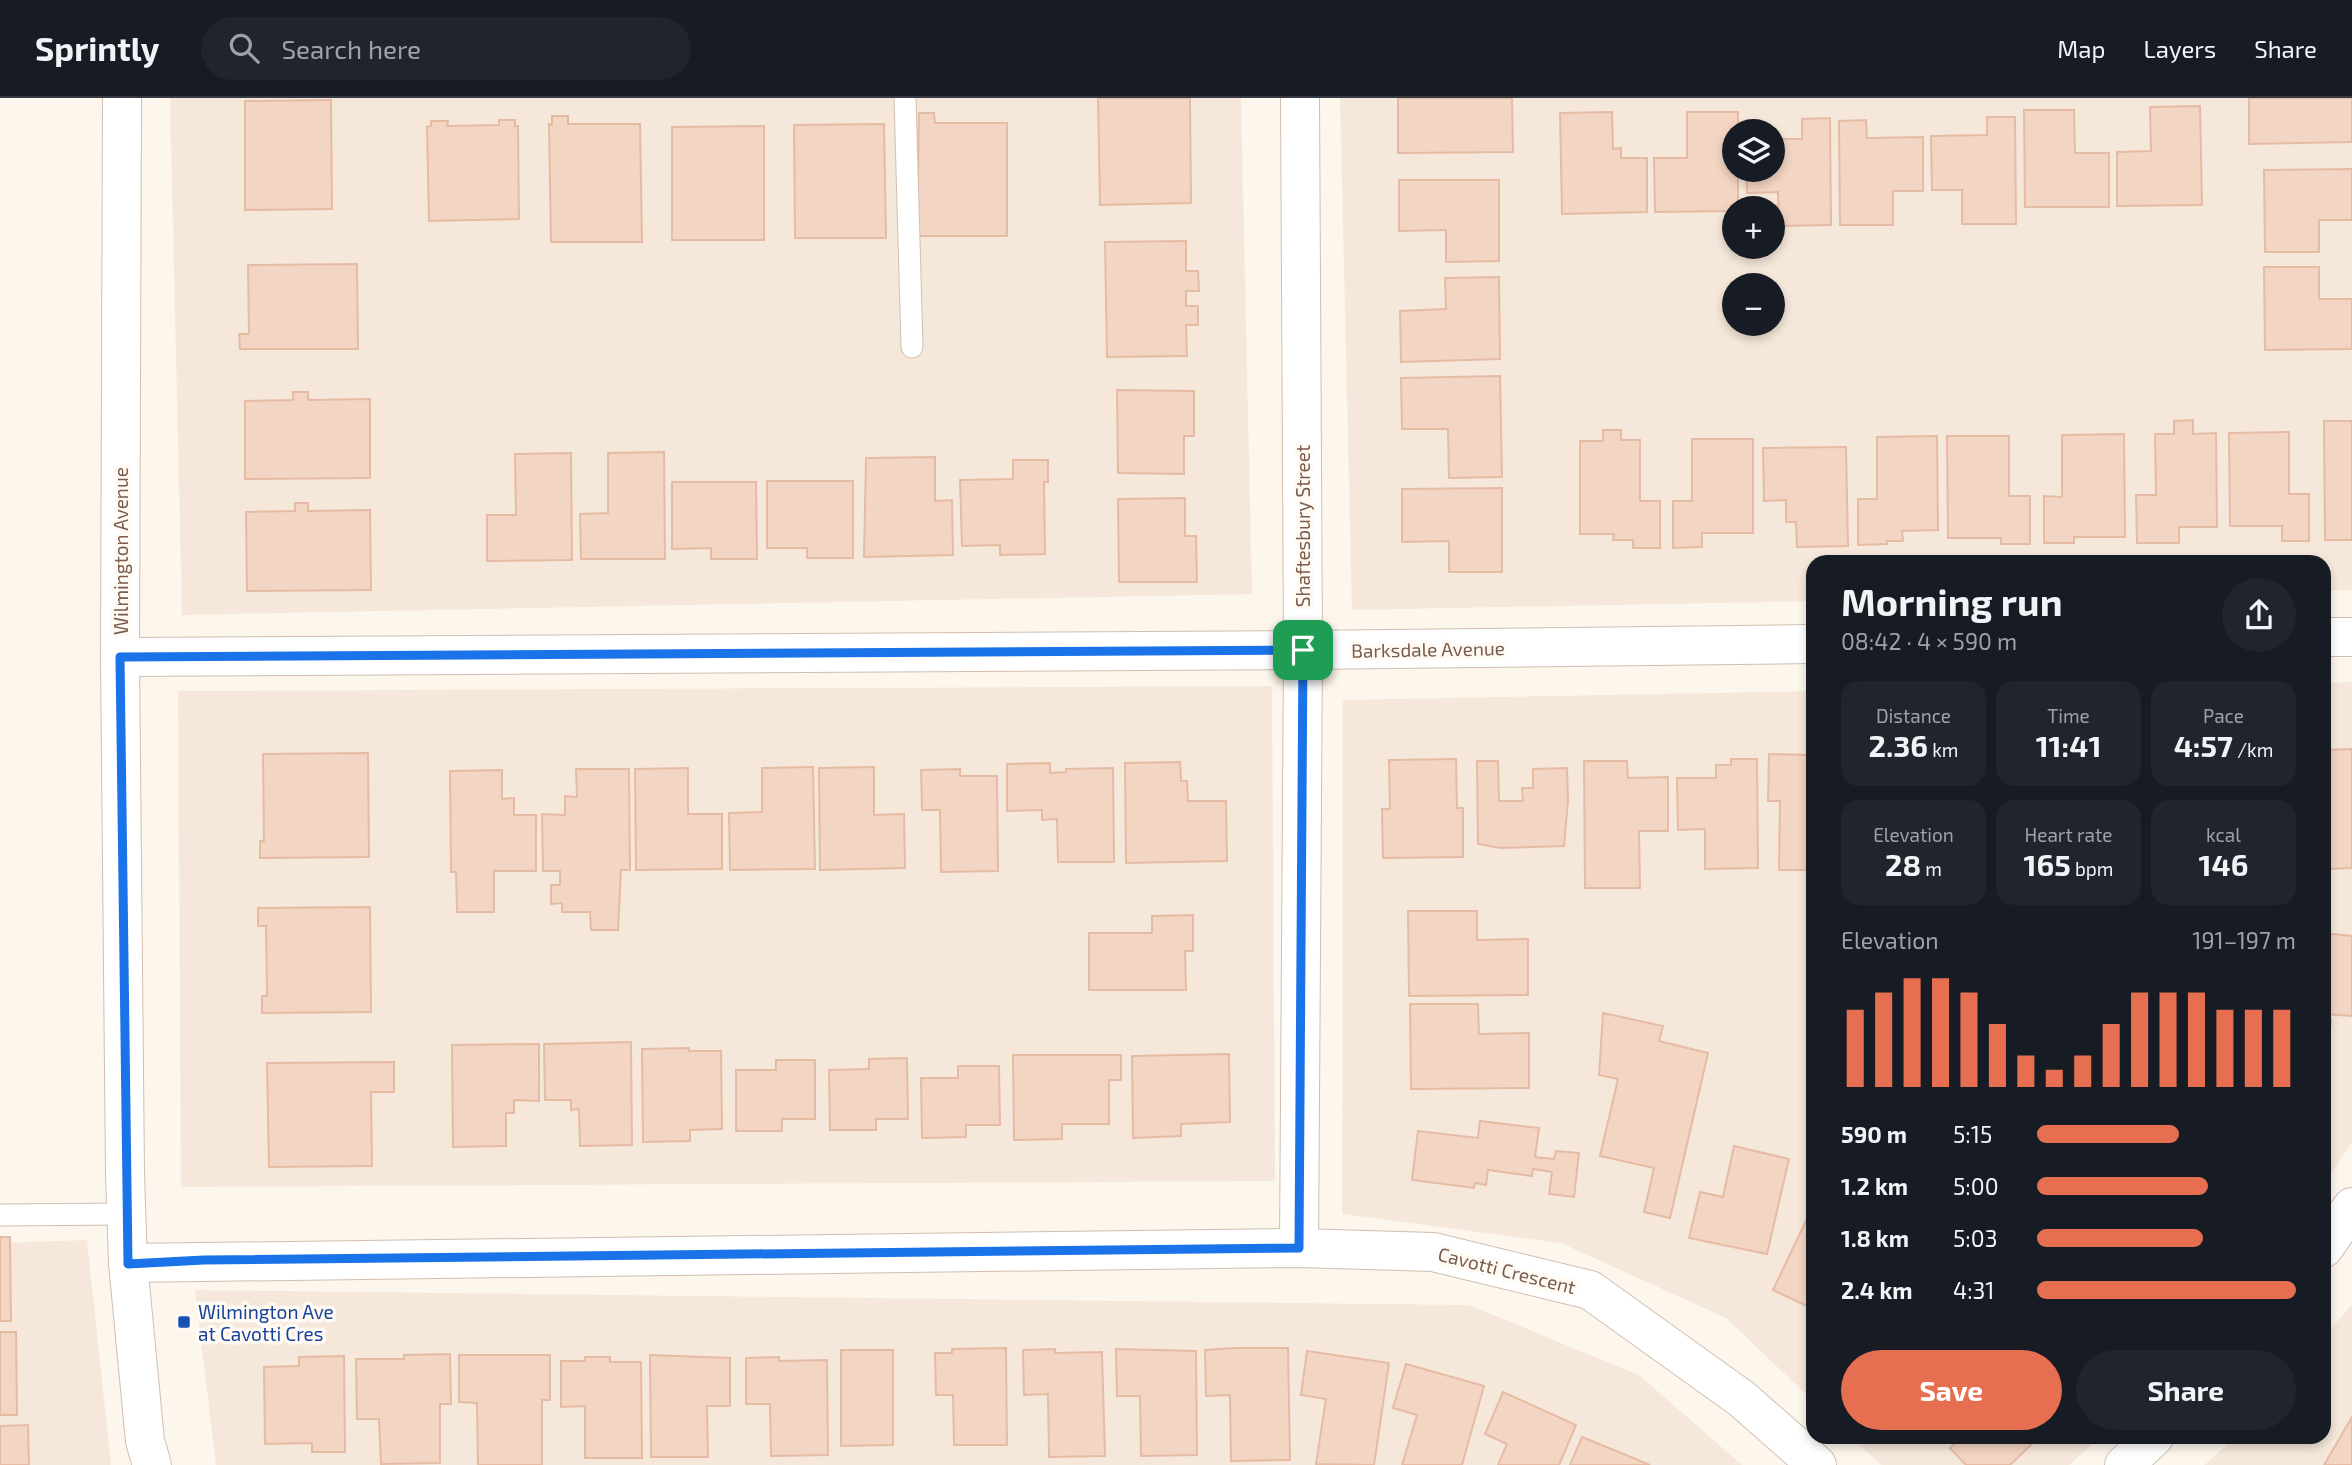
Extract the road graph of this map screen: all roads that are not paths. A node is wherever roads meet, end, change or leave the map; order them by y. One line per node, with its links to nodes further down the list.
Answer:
1 (122, 98): 9 (street, Wilmington Avenue)
2 (905, 98): 4 (lane)
3 (1300, 98): 8 (street, Shaftesbury Street)
4 (912, 347)
5 (2352, 637): 6 (street)
6 (2331, 638)
7 (1806, 644): 8 (street, Barksdale Avenue)
8 (1303, 650): 9 (street, Barksdale Avenue); 14 (street, Shaftesbury Street)
9 (120, 657): 11 (street, Wilmington Avenue)
10 (2352, 1207): 13 (street)
11 (126, 1214): 12 (lane); 15 (street, Wilmington Avenue)
12 (0, 1215)
13 (2331, 1238)
14 (1299, 1248): 15 (street, Cavotti Crescent); 18 (street, Cavotti Crescent)
15 (128, 1264): 17 (street, Wilmington Avenue)
16 (2146, 1444): 19 (street)
17 (152, 1465)
18 (1817, 1465)
19 (2124, 1465)

